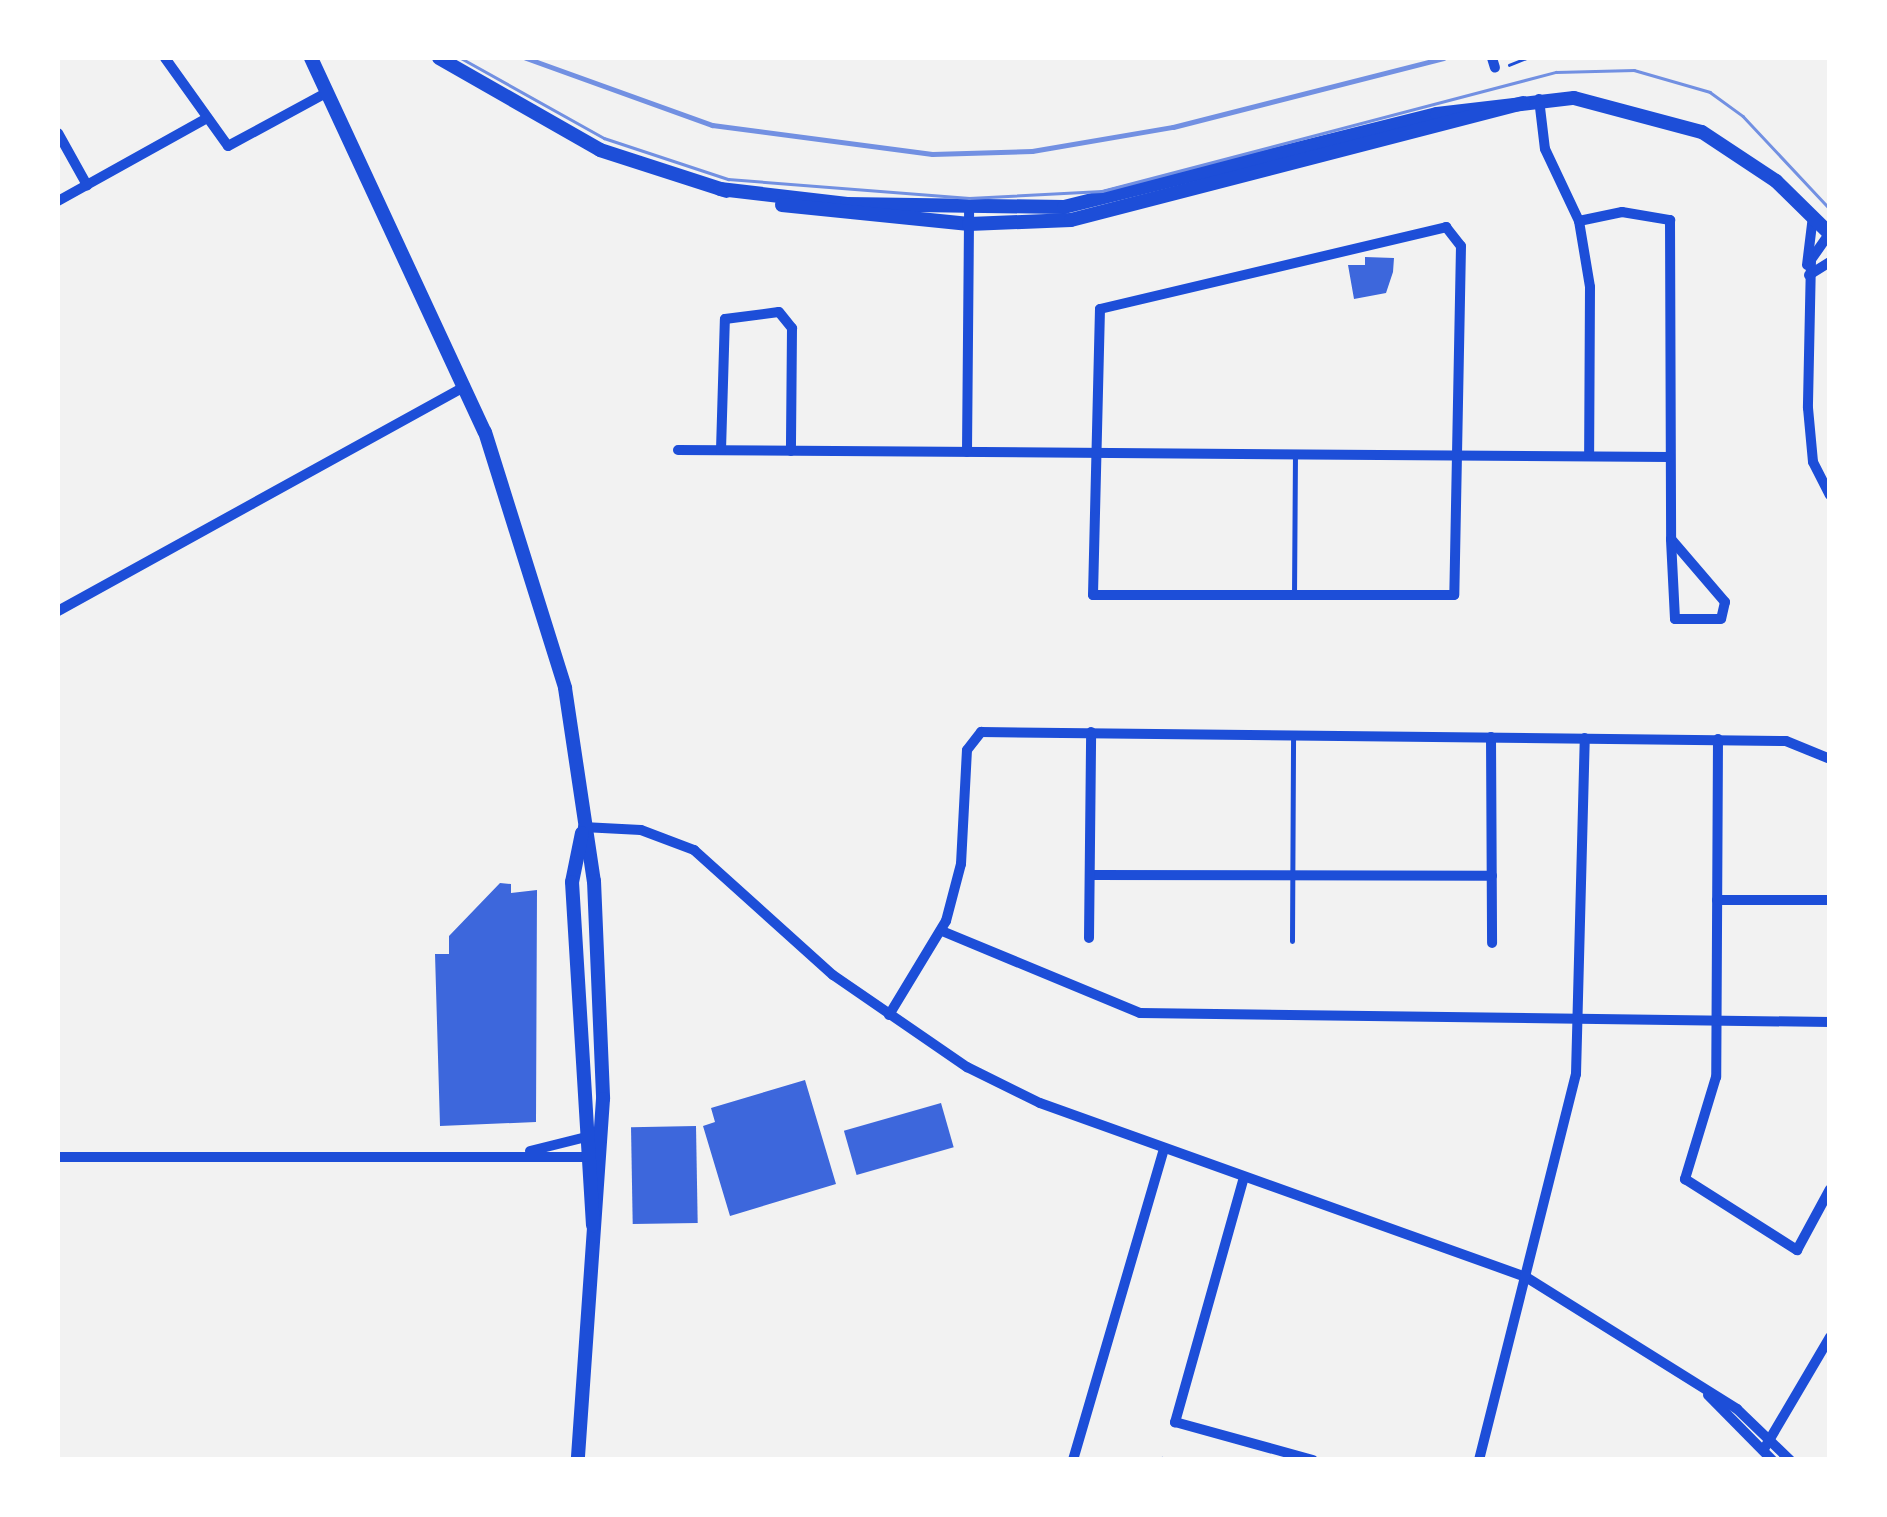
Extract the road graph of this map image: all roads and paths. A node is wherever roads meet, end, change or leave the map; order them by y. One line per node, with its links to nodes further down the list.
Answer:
1 (165, 58): 8 (street)
2 (311, 58): 6 (main road)
3 (439, 58): 12 (main road)
4 (1526, 58): 5 (path)
5 (1515, 63)
6 (326, 93): 8 (street); 18 (main road)
7 (1532, 101): 12 (main road); 13 (main road); 14 (street)
8 (207, 118): 10 (street)
9 (58, 134): 10 (street)
10 (87, 185): 11 (street)
11 (58, 201)
12 (969, 216): 22 (street)
13 (1813, 216): 15 (main road); 17 (street)
14 (1578, 221): 26 (street); 27 (street)
15 (1829, 234): 17 (street)
16 (1830, 262): 17 (street)
17 (1809, 276): 28 (street)
18 (465, 386): 31 (street); 38 (main road)
19 (678, 450): 20 (street)
20 (720, 450): 21 (street); 21 (street)
21 (790, 451): 22 (street)
22 (966, 452): 23 (street)
23 (1094, 452): 24 (street); 25 (street); 30 (street)
24 (1295, 454): 25 (street); 30 (lane)
25 (1460, 455): 26 (street); 30 (street)
26 (1588, 456): 27 (street)
27 (1670, 457): 29 (street)
28 (1830, 495)
29 (1671, 539): 29 (street)
30 (1294, 597)
31 (58, 611)
32 (1091, 732): 33 (street); 39 (street); 44 (street)
33 (1294, 734): 34 (street); 40 (lane)
34 (1492, 736): 35 (street); 41 (street)
35 (1585, 738): 36 (street); 49 (street)
36 (1718, 739): 37 (street); 42 (street)
37 (1830, 759)
38 (583, 828): 48 (street); 52 (main road); 53 (main road)
39 (1090, 875): 40 (street); 45 (street)
40 (1293, 876): 41 (street); 46 (lane)
41 (1492, 876): 47 (street)
42 (1717, 900): 43 (street); 50 (street)
43 (1830, 900)
44 (942, 931): 48 (street); 49 (street)
45 (1089, 938)
46 (1292, 942)
47 (1492, 943)
48 (890, 1015): 54 (street)
49 (1582, 1019): 50 (street); 62 (street)
50 (1716, 1022): 51 (street); 60 (street)
51 (1830, 1022)
52 (584, 1136): 53 (street); 55 (street); 57 (main road)
53 (604, 1136): 58 (main road)
54 (1164, 1148): 59 (street); 68 (street)
55 (529, 1151): 56 (street); 57 (street)
56 (58, 1157)
57 (584, 1157): 58 (street); 61 (main road)
58 (604, 1158): 61 (main road)
59 (1244, 1177): 62 (street); 69 (street)
60 (1830, 1189)
61 (596, 1249): 67 (main road)
62 (1526, 1278): 64 (street); 70 (street)
63 (1830, 1337): 65 (street)
64 (1704, 1391): 65 (street); 66 (street)
65 (1772, 1438): 66 (street)
66 (1777, 1456)
67 (578, 1460)
68 (1073, 1460)
69 (1313, 1460)
70 (1479, 1460)

